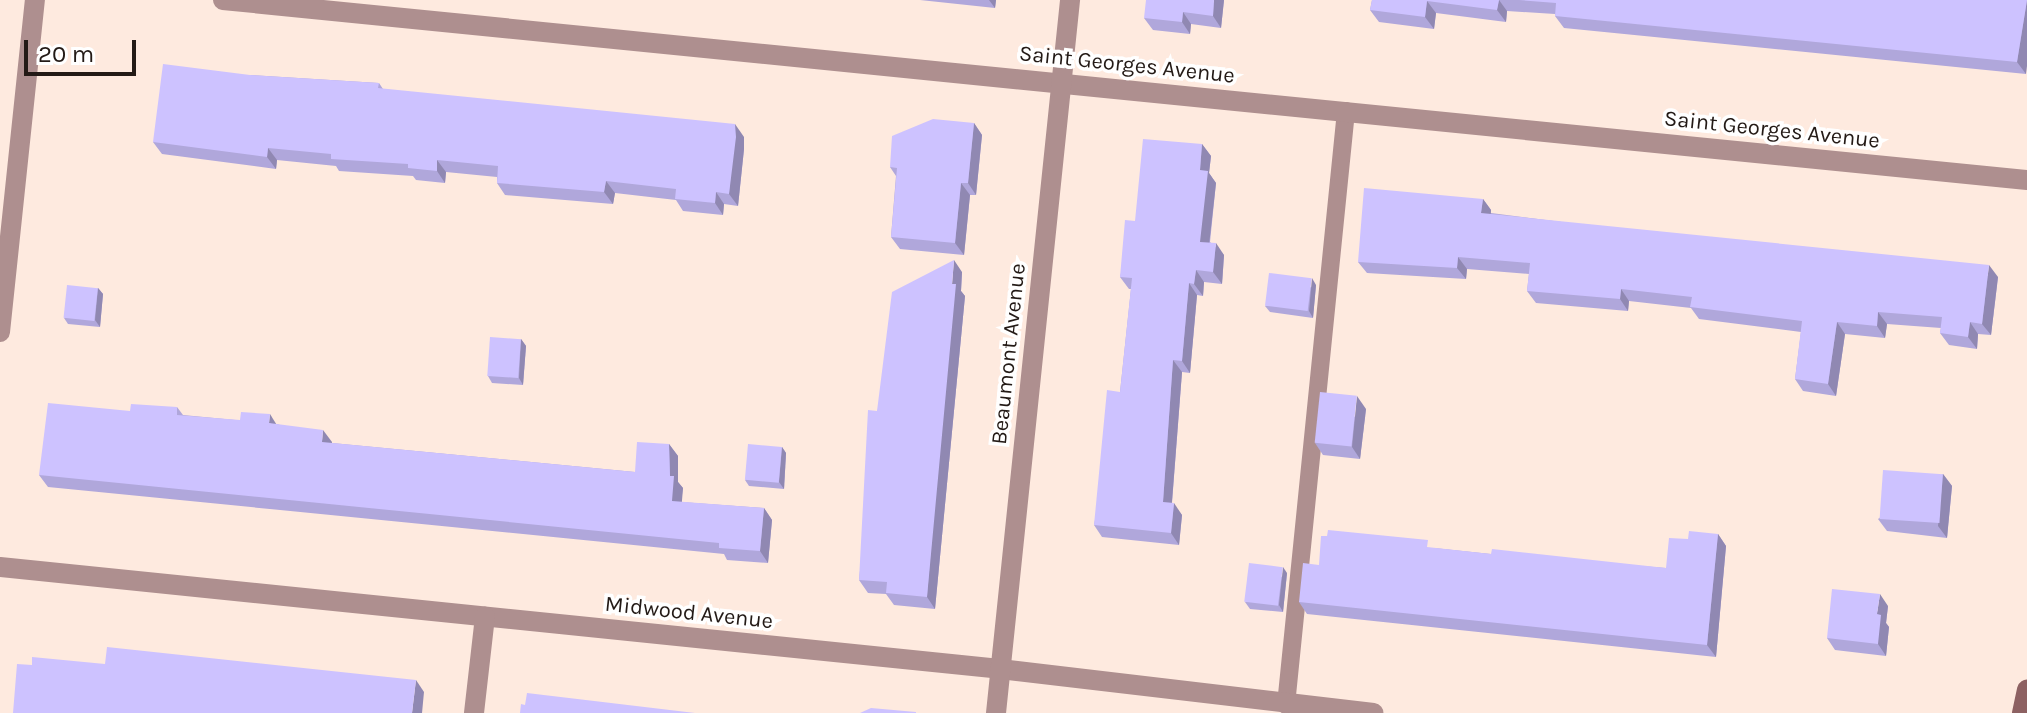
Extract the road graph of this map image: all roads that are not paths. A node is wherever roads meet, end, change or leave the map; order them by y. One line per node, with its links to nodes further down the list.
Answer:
1 (35, 0): 7 (street)
2 (223, 0): 4 (street, Saint Georges Avenue)
3 (1070, 0): 4 (street, Beaumont Avenue)
4 (1062, 82): 5 (street, Saint Georges Avenue); 10 (street, Beaumont Avenue)
5 (1346, 111): 6 (street, Saint Georges Avenue); 12 (lane)
6 (2027, 180)
7 (0, 332)
8 (0, 567): 9 (street, Midwood Avenue)
9 (485, 617): 10 (street, Midwood Avenue); 13 (street)
10 (1000, 669): 12 (street, Midwood Avenue); 14 (street, Beaumont Avenue)
11 (2027, 690): 16 (street)
12 (1286, 705): 15 (street, Midwood Avenue)
13 (474, 713)
14 (996, 713)
15 (1373, 713)
16 (2022, 713)

